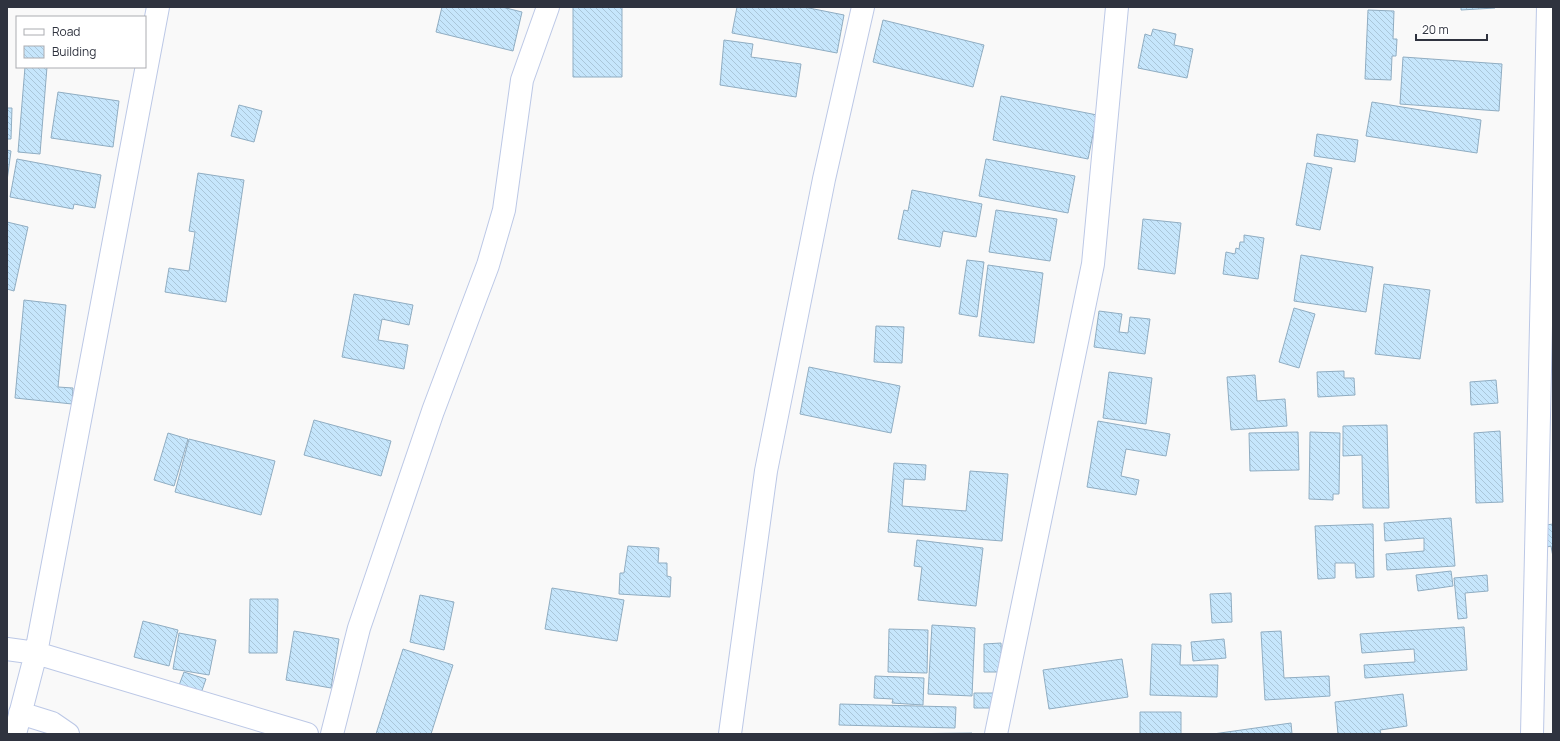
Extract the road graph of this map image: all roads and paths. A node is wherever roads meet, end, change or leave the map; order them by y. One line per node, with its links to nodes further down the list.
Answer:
1 (158, 7): 7 (street)
2 (548, 7): 12 (street)
3 (864, 7): 13 (street)
4 (1117, 7): 14 (street)
5 (1548, 7): 15 (street)
6 (7, 649): 7 (street)
7 (36, 654): 8 (street); 11 (street)
8 (20, 713): 9 (street); 10 (street)
9 (15, 734)
10 (68, 734)
11 (307, 734)
12 (332, 734)
13 (730, 734)
14 (996, 734)
15 (1532, 734)

